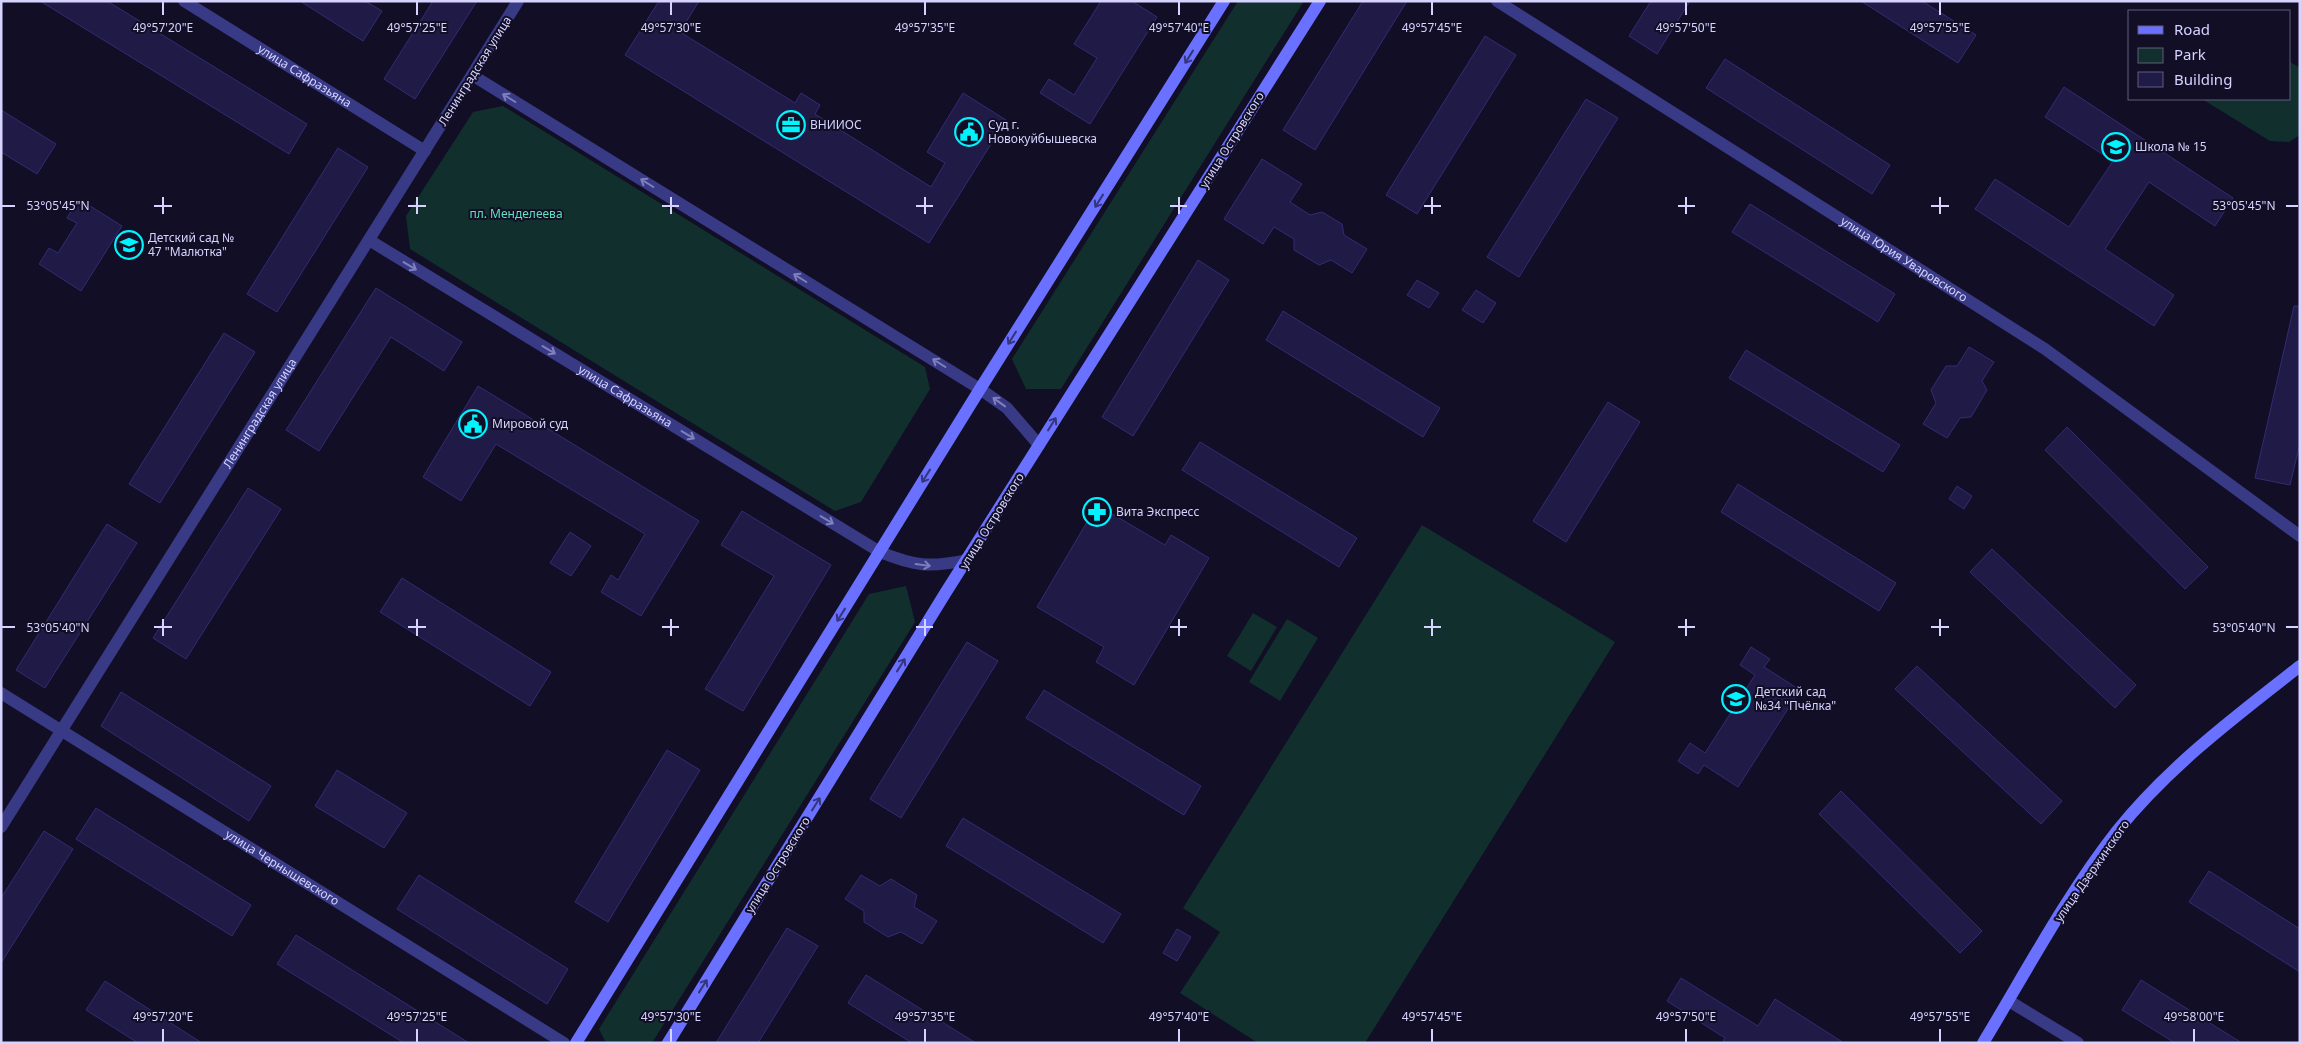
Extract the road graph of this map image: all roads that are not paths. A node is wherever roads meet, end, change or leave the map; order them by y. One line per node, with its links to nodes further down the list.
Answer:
1 (184, 1): 7 (street, улица Сафразьяна)
2 (518, 1): 6 (street, Ленинградская улица)
3 (1224, 1): 9 (main road, one-way to 9)
4 (1320, 1): 10 (main road, улица Островского, one-way to 4)
5 (1497, 1): 11 (street, улица Юрия Уваровского)
6 (472, 75): 7 (street, Ленинградская улица); 9 (street, one-way to 6)
7 (425, 151): 8 (street, Ленинградская улица)
8 (369, 240): 12 (street, улица Сафразьяна, one-way to 12); 16 (street, Ленинградская улица)
9 (980, 389): 10 (street, one-way to 9); 12 (main road, one-way to 12)
10 (1039, 445): 13 (main road, улица Островского)
11 (2300, 536)
12 (880, 552): 13 (street, улица Сафразьяна, one-way to 13); 20 (main road, one-way to 20)
13 (967, 560): 21 (main road, улица Островского, one-way to 13)
14 (2300, 666): 18 (main road, улица Дзержинского)
15 (1, 693): 16 (street, улица Чернышевского)
16 (62, 731): 17 (street, Ленинградская улица); 19 (street, улица Чернышевского)
17 (1, 828)
18 (2009, 1000): 22 (main road, улица Дзержинского); 23 (street)
19 (564, 1043)
20 (576, 1043)
21 (668, 1043)
22 (1983, 1043)
23 (2078, 1043)

